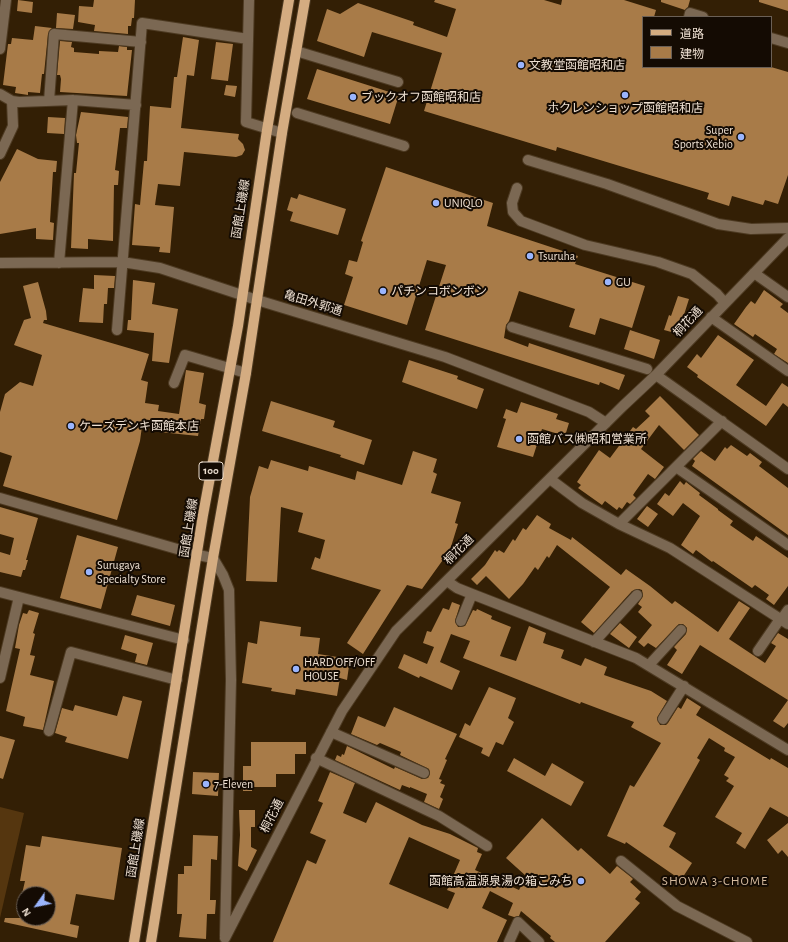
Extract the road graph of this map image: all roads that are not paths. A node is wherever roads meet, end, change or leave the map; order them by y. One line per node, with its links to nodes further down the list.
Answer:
1 (6, 0): 11 (street)
2 (249, 0): 8 (street)
3 (289, 0): 20 (main road, 函館上磯線 / 100)
4 (306, 0): 12 (main road, 100)
5 (689, 16): 6 (street)
6 (700, 16)
7 (772, 38): 10 (street)
8 (248, 39): 9 (street); 20 (street)
9 (141, 42): 17 (street); 18 (street)
10 (788, 43)
11 (0, 49)
12 (296, 51): 13 (street); 21 (main road, 100)
13 (398, 82)
14 (0, 94): 16 (street)
15 (73, 100): 17 (street); 18 (street); 30 (street)
16 (12, 101): 17 (street); 23 (street)
17 (49, 101)
18 (136, 105): 28 (street)
19 (297, 113): 22 (street)
20 (267, 130): 21 (street); 32 (main road, 函館上磯線 / 100)
21 (282, 133): 34 (main road, 100)
22 (404, 146)
23 (0, 154)
24 (528, 160): 26 (street)
25 (517, 188): 35 (street)
26 (788, 228)
27 (788, 238): 31 (street, 桐花通)
28 (122, 262): 30 (street, 亀田外郭通); 32 (street, 亀田外郭通); 38 (street)
29 (0, 263): 30 (street, 亀田外郭通)
30 (59, 263)
31 (754, 273): 33 (street); 35 (street, 桐花通)
32 (241, 295): 34 (street, 亀田外郭通); 39 (main road, 函館上磯線 / 100)
33 (788, 297)
34 (256, 300): 42 (main road, 100); 46 (street, 亀田外郭通)
35 (724, 303): 36 (street, 桐花通)
36 (712, 317): 41 (street); 43 (street, 桐花通)
37 (512, 327): 40 (street)
38 (117, 330)
39 (229, 369): 42 (street); 44 (street); 53 (main road, 函館上磯線 / 100)
40 (647, 369)
41 (788, 371)
42 (246, 373): 54 (main road, 100)
43 (656, 375): 45 (street); 46 (street, 桐花通)
44 (174, 383)
45 (722, 421): 47 (street); 48 (street)
46 (606, 423): 49 (street, 桐花通)
47 (676, 466): 51 (street); 52 (street)
48 (788, 469)
49 (550, 479): 51 (street); 55 (street, 桐花通)
50 (0, 498): 53 (street)
51 (618, 524): 61 (street)
52 (788, 545)
53 (198, 555): 54 (street); 64 (main road, 函館上磯線 / 100)
54 (213, 558): 79 (street); 81 (main road, 100)
55 (447, 581): 57 (street); 73 (street, 桐花通)
56 (0, 592): 59 (street)
57 (472, 594): 62 (street); 65 (street)
58 (637, 594): 65 (street)
59 (19, 597): 64 (street); 68 (street)
60 (788, 610): 61 (street)
61 (783, 621): 66 (street)
62 (461, 622)
63 (681, 630): 67 (street)
64 (184, 640): 69 (main road, 函館上磯線 / 100)
65 (594, 642): 67 (street)
66 (758, 651)
67 (649, 665): 70 (street)
68 (1, 672)
69 (177, 680): 72 (street); 80 (main road, 函館上磯線 / 100)
70 (684, 686): 71 (street); 74 (street)
71 (663, 719)
72 (49, 731)
73 (331, 732): 75 (street, 桐花通); 76 (street)
74 (788, 750)
75 (316, 758): 77 (street); 79 (street, 桐花通)
76 (424, 773)
77 (487, 846)
78 (621, 861): 84 (street)
79 (225, 940)
80 (134, 942)
81 (151, 942)
82 (509, 942): 83 (street)
83 (539, 942)
84 (747, 942)

